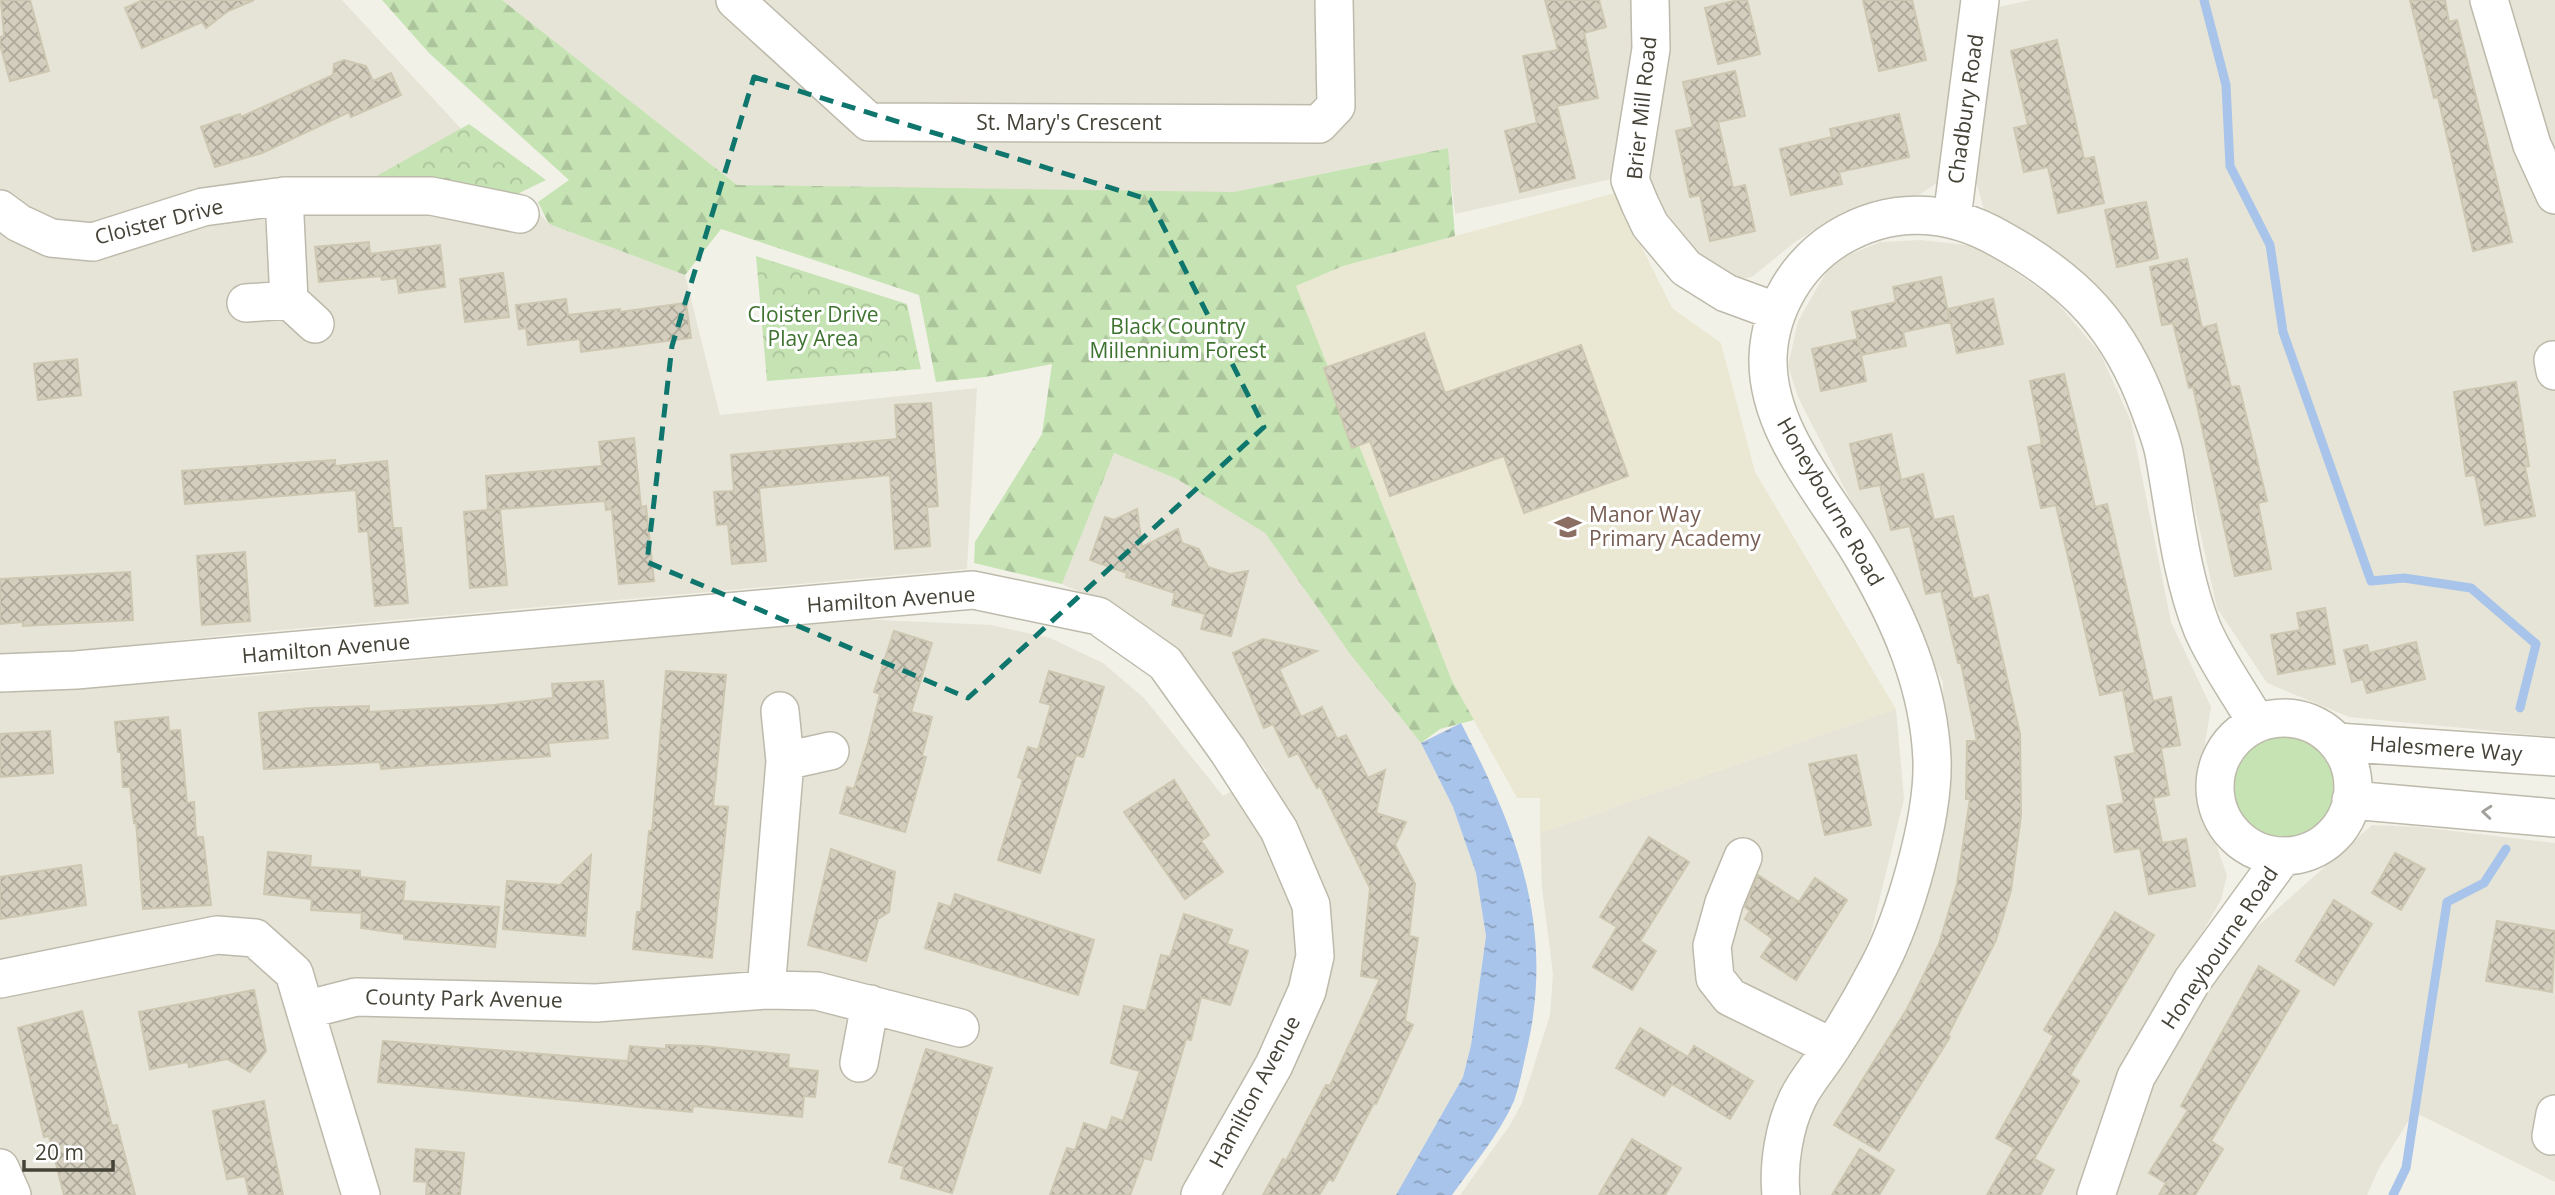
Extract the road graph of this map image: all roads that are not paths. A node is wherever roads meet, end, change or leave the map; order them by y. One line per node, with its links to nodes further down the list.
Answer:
1 (735, 0): 2 (street, St. Mary's Crescent)
2 (1334, 0)
3 (1650, 0): 12 (street, Brier Mill Road)
4 (1980, 0): 10 (street, Chadbury Road)
5 (2488, 0): 6 (street)
6 (2555, 195)
7 (284, 196): 8 (street, Cloister Drive); 9 (street, Cloister Drive); 11 (street)
8 (0, 209)
9 (520, 214)
10 (1952, 218): 12 (street, Honeybourne Road); 15 (street, Honeybourne Road)
11 (246, 303)
12 (1775, 311): 29 (street, Honeybourne Road)
13 (0, 673): 34 (street, Hamilton Avenue)
14 (780, 711): 19 (street)
15 (2256, 722): 16 (street); 22 (street)
16 (2337, 742): 18 (street, Halesmere Way); 20 (street)
17 (830, 751): 19 (street)
18 (2555, 757)
19 (785, 761): 25 (street)
20 (2351, 800): 21 (street, one-way to 20); 22 (street)
21 (2555, 817)
22 (2283, 856): 36 (street, Honeybourne Road)
23 (1743, 857): 29 (street)
24 (0, 979): 27 (street)
25 (766, 990): 26 (street, County Park Avenue); 27 (street, County Park Avenue)
26 (870, 1004): 28 (street, County Park Avenue); 30 (street)
27 (305, 1010): 33 (street)
28 (960, 1028)
29 (1832, 1047): 35 (street, Honeybourne Road)
30 (859, 1063)
31 (0, 1168): 32 (street)
32 (12, 1195)
33 (361, 1195)
34 (1200, 1195)
35 (1781, 1195)
36 (2096, 1195)

